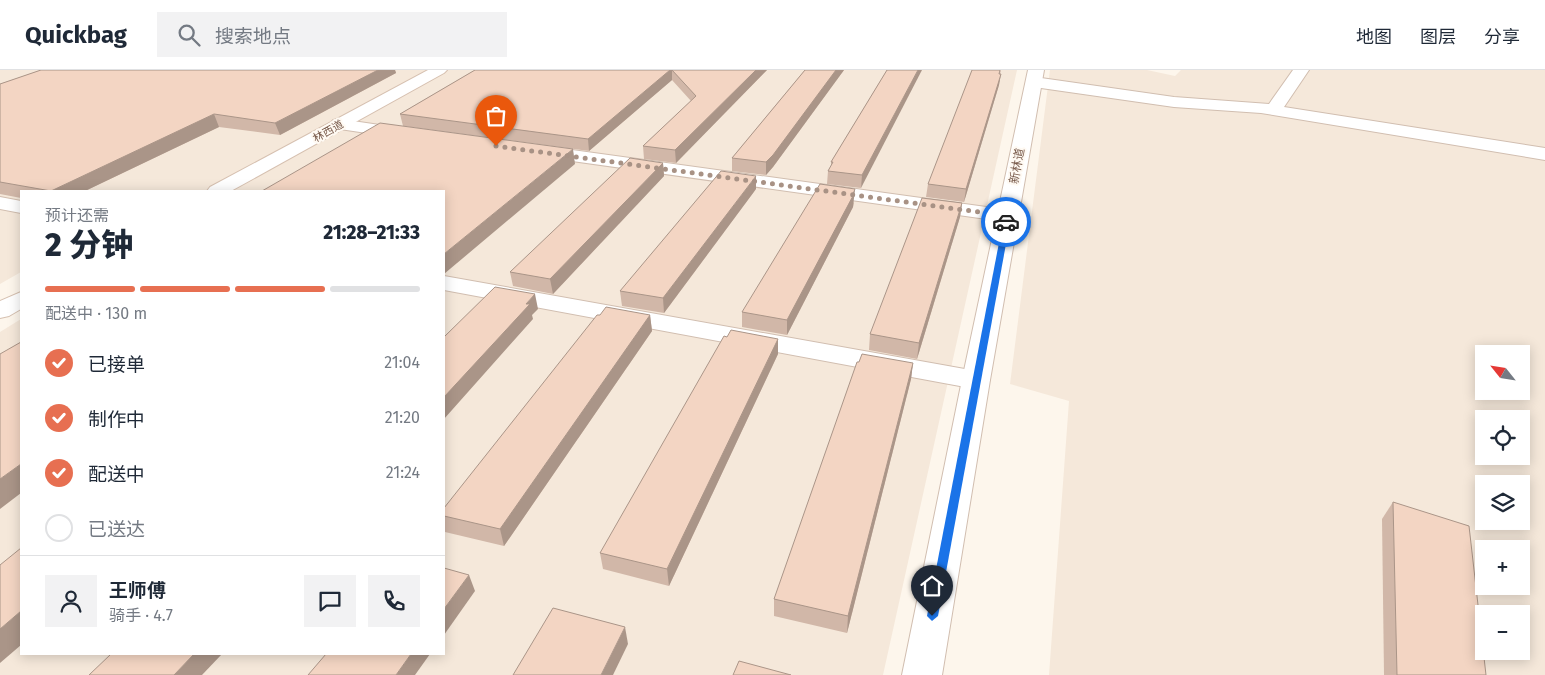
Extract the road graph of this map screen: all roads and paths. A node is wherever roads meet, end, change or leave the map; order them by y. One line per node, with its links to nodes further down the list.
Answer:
1 (439, 70): 5 (street, 林西道)
2 (1301, 70): 4 (street)
3 (1035, 76): 4 (street); 12 (street, 新林道)
4 (1273, 110): 8 (street)
5 (339, 124): 6 (street); 9 (street, 林西道)
6 (428, 136)
7 (516, 148): 12 (street)
8 (1545, 154)
9 (219, 190)
10 (0, 203): 11 (street)
11 (20, 207)
12 (1008, 216): 16 (street, 新林道)
13 (445, 283): 16 (street)
14 (20, 300): 15 (street)
15 (0, 310)
16 (976, 380): 17 (street, 新林道)
17 (922, 675)

